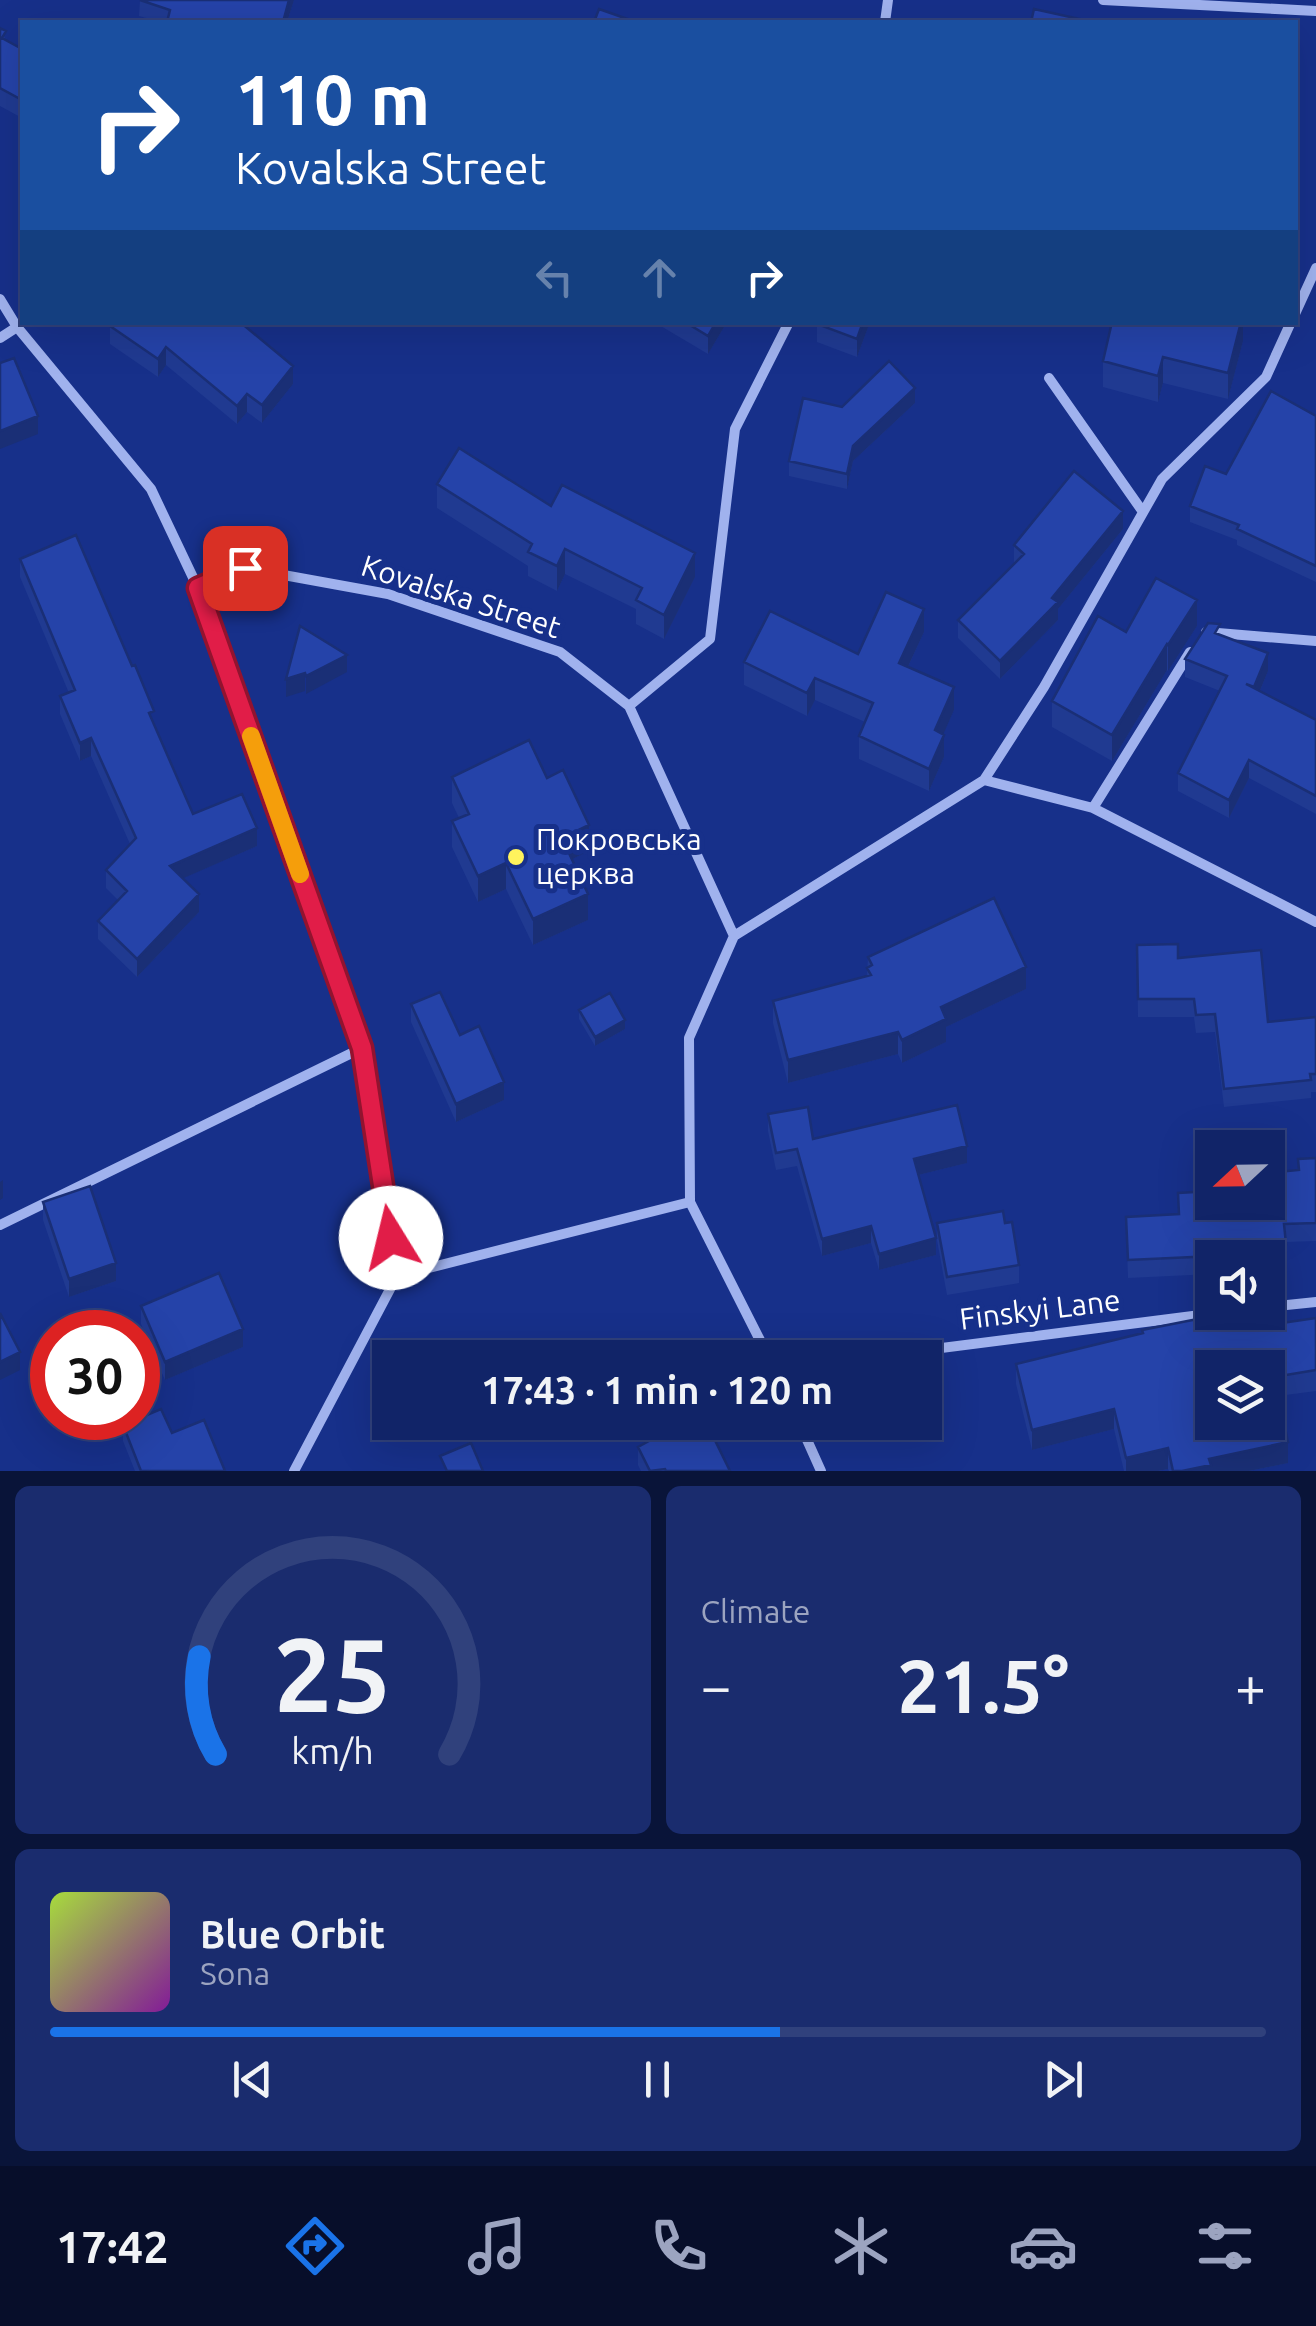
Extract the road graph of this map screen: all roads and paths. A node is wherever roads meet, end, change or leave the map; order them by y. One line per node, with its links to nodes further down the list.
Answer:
1 (1103, 0): 2 (street)
2 (1316, 11)
3 (1316, 268): 5 (street)
4 (0, 300): 8 (street)
5 (1298, 307)
6 (787, 325): 14 (street)
7 (1290, 325): 11 (street)
8 (17, 327): 9 (street); 12 (street)
9 (0, 338)
10 (1049, 378): 11 (street)
11 (1143, 512): 15 (street)
12 (198, 588): 14 (street, Kovalska Street); 19 (street)
13 (1316, 642): 16 (street)
14 (629, 706): 18 (street, Kovalska Street)
15 (984, 780): 16 (street); 18 (street)
16 (1093, 808): 17 (street)
17 (1316, 922)
18 (734, 936): 20 (street)
19 (362, 1048): 21 (street); 22 (street)
20 (690, 1202): 22 (street); 26 (street)
21 (0, 1225)
22 (397, 1276): 29 (street)
23 (1316, 1302): 24 (street)
24 (1285, 1305)
25 (1195, 1316): 27 (street, Finskyi Lane)
26 (760, 1340)
27 (942, 1348)
28 (807, 1440): 30 (street)
29 (294, 1471)
30 (820, 1471)

